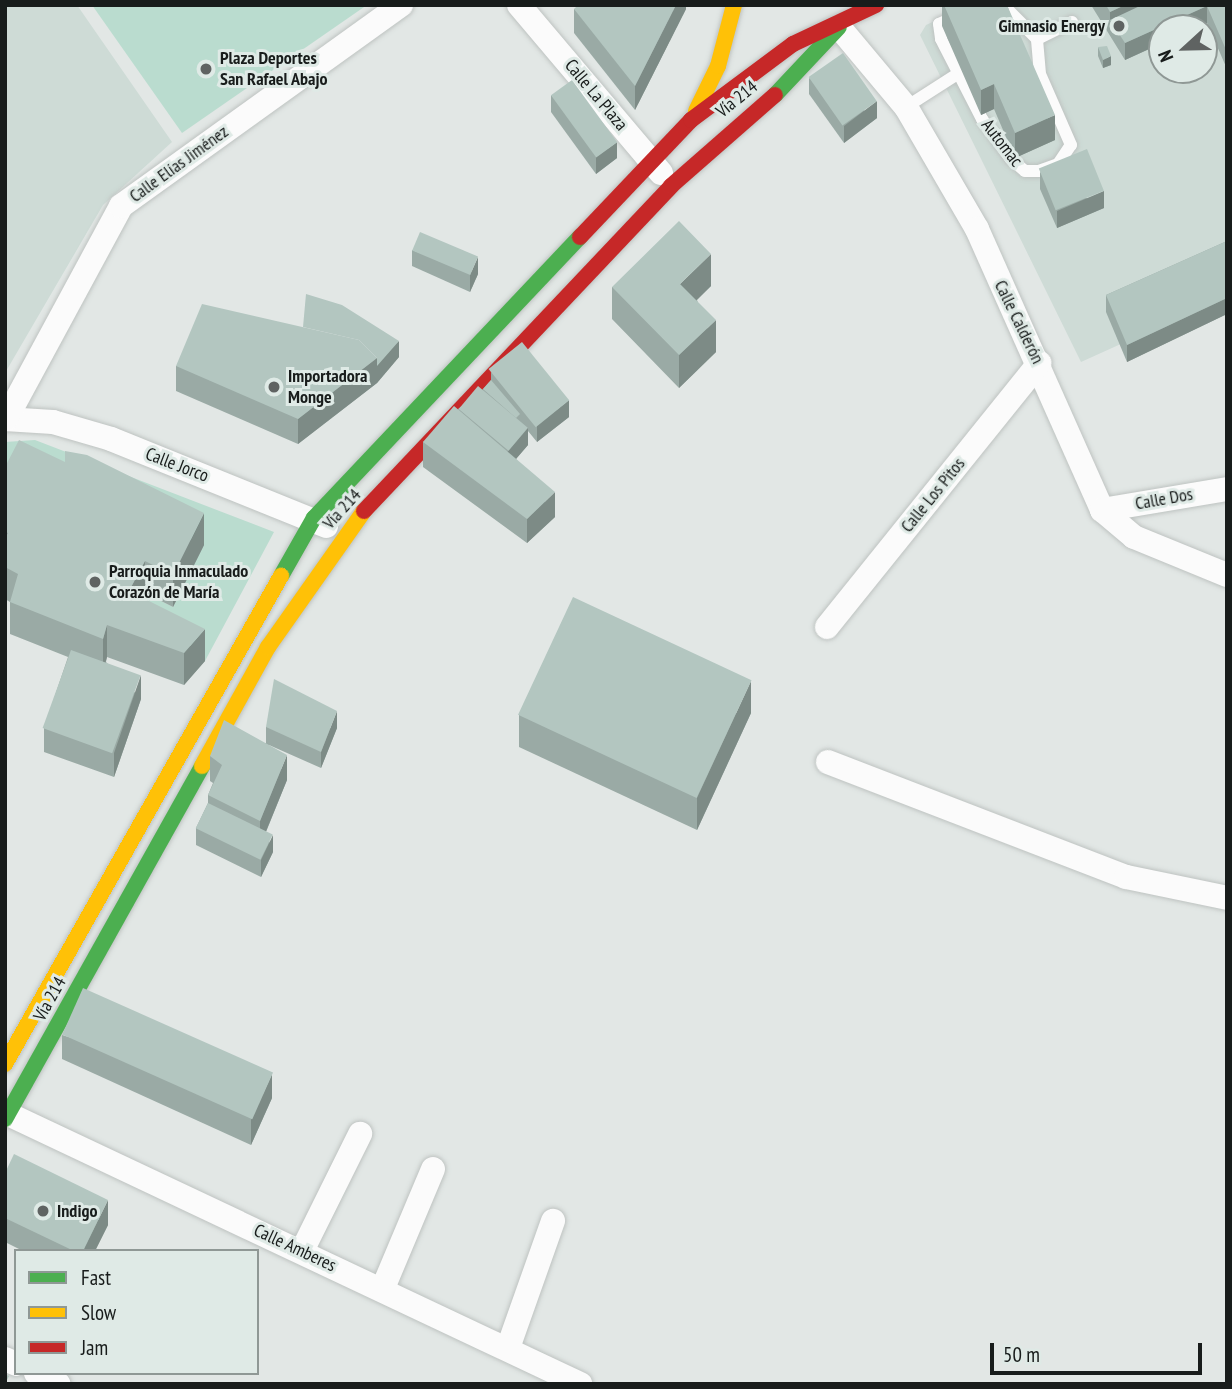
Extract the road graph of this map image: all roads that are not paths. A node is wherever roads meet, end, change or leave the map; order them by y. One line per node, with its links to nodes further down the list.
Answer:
1 (401, 5): 17 (street, Calle Elías Jiménez)
2 (519, 5): 14 (street, Calle La Plaza)
3 (734, 5): 13 (main road)
4 (824, 5): 9 (main road)
5 (876, 5): 9 (main road)
6 (982, 5): 11 (lane, Automac)
7 (1003, 5): 10 (lane)
8 (1072, 22): 10 (lane)
9 (839, 27): 12 (street, Calle Calderón); 13 (main road, Vía 214); 15 (main road, Vía 214)
10 (1037, 39): 11 (lane, Automac)
11 (959, 73): 12 (lane)
12 (906, 107): 16 (street, Calle Calderón)
13 (691, 120): 14 (main road, Vía 214)
14 (652, 161): 15 (street, Calle La Plaza); 20 (main road, Vía 214)
15 (671, 186): 21 (main road, Vía 214)
16 (1039, 363): 19 (street, Calle Calderón); 23 (street, Calle Los Pitos)
17 (6, 419): 20 (street, Calle Jorco)
18 (1227, 489): 19 (street, Calle Dos)
19 (1102, 510): 22 (street, Calle Calderón)
20 (314, 519): 21 (street, Calle Jorco); 26 (main road, Vía 214)
21 (341, 536): 27 (main road, Vía 214)
22 (1227, 575)
23 (827, 627)
24 (828, 762): 25 (street)
25 (1227, 898)
26 (5, 1064)
27 (7, 1116): 31 (street, Calle Amberes)
28 (360, 1134): 31 (street)
29 (433, 1169): 32 (street)
30 (553, 1221): 33 (street)
31 (302, 1251): 32 (street, Calle Amberes)
32 (383, 1288): 33 (street, Calle Amberes)
33 (508, 1348): 36 (street, Calle Amberes)
34 (40, 1375): 35 (street)
35 (59, 1384)
36 (580, 1384)

